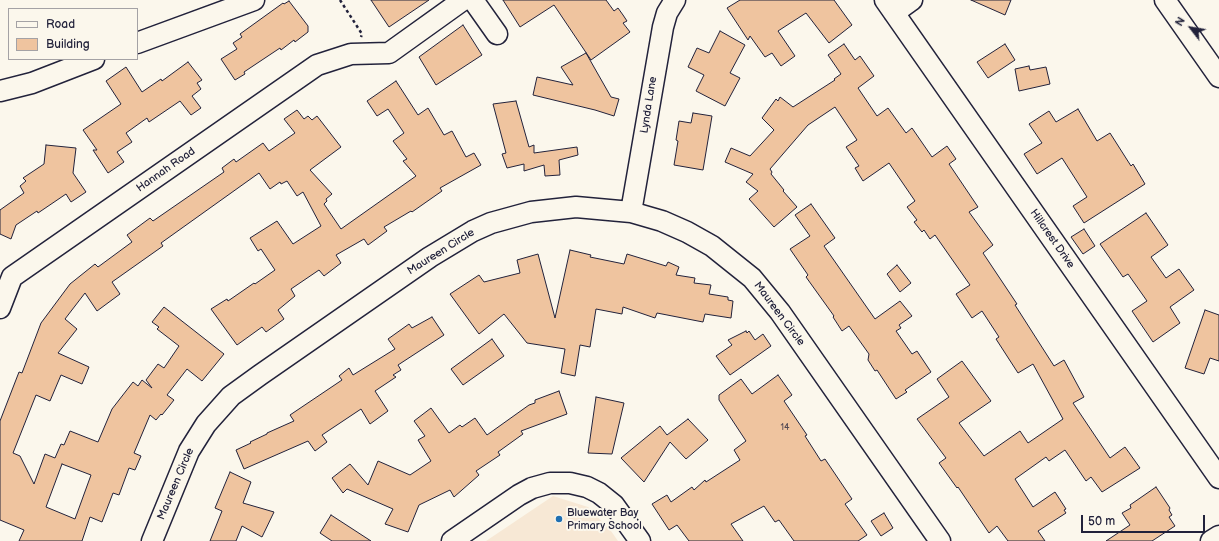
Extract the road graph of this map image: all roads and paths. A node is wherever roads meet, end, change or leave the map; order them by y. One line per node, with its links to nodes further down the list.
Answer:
1 (254, 0): 10 (street)
2 (340, 0): 11 (path)
3 (473, 0): 9 (street)
4 (675, 0): 15 (street, Lynda Lane)
5 (912, 0): 8 (street)
6 (1165, 0): 13 (street)
7 (454, 2): 11 (street, Hannah Road)
8 (890, 6): 18 (street, Hillcrest Drive)
9 (497, 34)
10 (138, 43)
11 (351, 54): 16 (street, Hannah Road)
12 (91, 60): 14 (street)
13 (1219, 77)
14 (0, 91)
15 (631, 212): 20 (street, Maureen Circle); 23 (street, Maureen Circle)
16 (6, 275): 17 (street, Hannah Road)
17 (0, 308)
18 (1219, 478)
19 (1219, 536): 24 (street)
20 (152, 541)
21 (452, 541): 22 (street)
22 (640, 541)
23 (940, 541)
24 (1212, 541)

